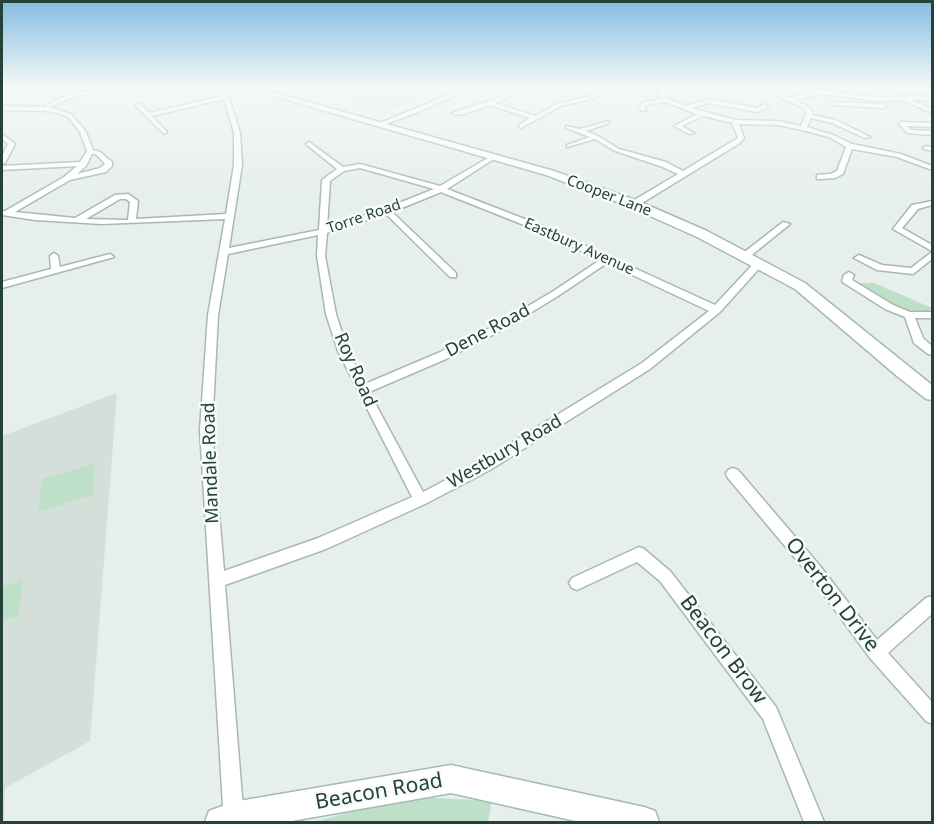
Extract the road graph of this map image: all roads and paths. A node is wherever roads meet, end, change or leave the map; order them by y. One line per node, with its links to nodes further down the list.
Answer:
1 (77, 124): 28 (street)
2 (157, 124): 19 (street)
3 (234, 124): 43 (street, Mandale Road)
4 (383, 124): 29 (main road, Cooper Lane)
5 (524, 124): 15 (street)
6 (600, 124): 18 (street)
7 (679, 124): 20 (street)
8 (736, 124): 35 (street)
9 (785, 124): 17 (street)
10 (805, 124): 17 (street)
11 (841, 124): 24 (street)
12 (902, 124): 21 (street)
13 (916, 124): 14 (street)
14 (933, 125)
15 (520, 127)
16 (568, 127): 18 (street)
17 (803, 128): 27 (street)
18 (580, 131): 23 (street)
19 (164, 132)
20 (691, 133)
21 (933, 133)
22 (2, 136): 30 (street)
23 (596, 137): 26 (street); 35 (street)
24 (867, 137)
25 (309, 144): 34 (street)
26 (569, 146)
27 (850, 146): 33 (street); 36 (street)
28 (90, 151): 31 (street); 37 (street)
29 (495, 156): 38 (street, Torre Road); 40 (main road, Cooper Lane)
30 (2, 161)
31 (82, 164): 32 (street); 37 (street)
32 (2, 168)
33 (933, 168)
34 (342, 169): 38 (street, Eastbury Avenue); 47 (street, Roy Road)
35 (683, 174): 40 (street)
36 (820, 177)
37 (67, 179): 42 (street)
38 (441, 189): 41 (street, Torre Road); 55 (street, Eastbury Avenue)
39 (933, 203): 48 (street)
40 (634, 204): 52 (main road, Cooper Lane)
41 (387, 211): 47 (street, Torre Road); 58 (street)
42 (5, 213): 44 (street)
43 (230, 216): 45 (street); 49 (street, Mandale Road)
44 (76, 221): 45 (street); 45 (street)
45 (132, 222)
46 (786, 224): 52 (street)
47 (324, 231): 49 (street, Torre Road); 65 (street, Roy Road)
48 (933, 248)
49 (224, 252): 69 (street, Mandale Road)
50 (933, 255): 54 (street)
51 (54, 256): 57 (street)
52 (745, 256): 56 (main road, Cooper Lane)
53 (110, 257): 57 (street)
54 (859, 258)
55 (607, 259): 61 (street, Eastbury Avenue); 65 (street, Dene Road)
56 (759, 263): 61 (street, Westbury Road); 66 (main road, Cooper Lane)
57 (56, 271): 60 (street)
58 (453, 275)
59 (836, 283): 62 (street)
60 (2, 285)
61 (716, 310): 68 (street, Westbury Road)
62 (909, 315): 63 (street); 64 (street)
63 (933, 315)
64 (933, 351)
65 (362, 390): 68 (street, Roy Road)
66 (933, 394)
67 (733, 474): 72 (street, Overton Drive)
68 (420, 500): 69 (street, Westbury Road)
69 (216, 581): 74 (street, Mandale Road)
70 (577, 583): 76 (street, Beacon Brow)
71 (933, 604): 72 (street)
72 (876, 652): 73 (street, Overton Drive)
73 (933, 715)
74 (229, 821): 75 (main road, Beacon Road)
75 (644, 822)
76 (814, 822)

